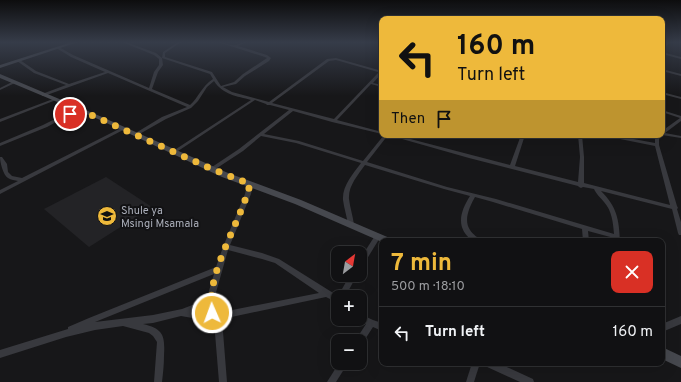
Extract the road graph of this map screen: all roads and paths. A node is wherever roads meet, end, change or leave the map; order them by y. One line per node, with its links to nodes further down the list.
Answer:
1 (23, 60): 8 (street)
2 (80, 60): 12 (street)
3 (162, 60): 23 (street)
4 (171, 60): 16 (street)
5 (268, 60): 21 (street)
6 (330, 60): 29 (street)
7 (337, 60): 10 (street)
8 (19, 61): 9 (street); 19 (street)
9 (0, 67)
10 (379, 71)
11 (665, 71): 14 (street)
12 (107, 72): 19 (street); 23 (street)
13 (379, 74): 18 (street)
14 (681, 75)
15 (0, 76): 17 (street)
16 (215, 79): 21 (street); 30 (street)
17 (15, 82): 22 (street); 25 (street)
18 (370, 83): 20 (street); 36 (street)
19 (68, 85): 25 (street)
20 (379, 85)
21 (220, 87): 28 (street)
22 (0, 89)
23 (150, 90): 30 (street)
24 (665, 94): 26 (street)
25 (43, 95): 27 (street)
26 (681, 98)
27 (54, 100): 31 (street); 35 (street)
28 (253, 100): 29 (street); 52 (street)
29 (268, 104): 32 (street)
30 (190, 107): 40 (street)
31 (78, 109): 37 (street); 50 (street)
32 (291, 110): 36 (street); 41 (street)
33 (665, 112): 34 (street)
34 (681, 118): 38 (street)
35 (0, 121)
36 (334, 121): 39 (street)
37 (122, 129): 40 (street); 57 (street)
38 (665, 131)
39 (379, 132)
40 (136, 135): 52 (street)
41 (261, 135): 54 (street); 56 (street)
42 (665, 135): 43 (street)
43 (681, 137)
44 (384, 138): 54 (street)
45 (405, 138): 55 (street)
46 (522, 138): 55 (street)
47 (580, 138): 59 (street)
48 (621, 138): 51 (street)
49 (657, 138): 51 (street)
50 (0, 145)
51 (657, 145): 63 (street)
52 (175, 152): 56 (street)
53 (0, 158): 57 (street)
54 (364, 162): 62 (street); 64 (street)
55 (512, 167): 59 (street)
56 (212, 169): 58 (street)
57 (22, 180): 61 (street)
58 (250, 184): 64 (street); 73 (street)
59 (581, 186): 60 (street)
60 (594, 189): 63 (street); 72 (street)
61 (0, 192)
62 (473, 196): 65 (street); 69 (street)
63 (675, 208): 66 (street)
64 (351, 225): 67 (street)
65 (585, 227): 70 (street); 71 (street)
66 (681, 233)
67 (378, 236): 68 (street); 74 (street)
68 (382, 238)
69 (474, 238)
70 (586, 238)
71 (614, 238)
72 (617, 238)
73 (226, 247): 75 (street); 76 (street)
74 (367, 254)
75 (219, 269): 77 (street); 87 (street)
76 (327, 294): 78 (street); 80 (street)
77 (211, 296): 79 (street); 80 (street)
78 (331, 296)
79 (182, 312): 80 (street); 83 (street)
80 (216, 317): 96 (street)
81 (681, 320): 86 (street)
82 (367, 321): 84 (street)
83 (121, 323): 87 (street); 95 (street)
84 (371, 323): 85 (street); 88 (street)
85 (379, 326)
86 (665, 327)
87 (66, 333): 89 (street)
88 (364, 334)
89 (0, 354)
90 (665, 354): 91 (street)
91 (681, 362)
92 (475, 366): 98 (street)
93 (495, 366): 99 (street)
94 (339, 370): 97 (street)
95 (158, 382)
96 (223, 382)
97 (331, 382)
98 (470, 382)
99 (530, 382)

